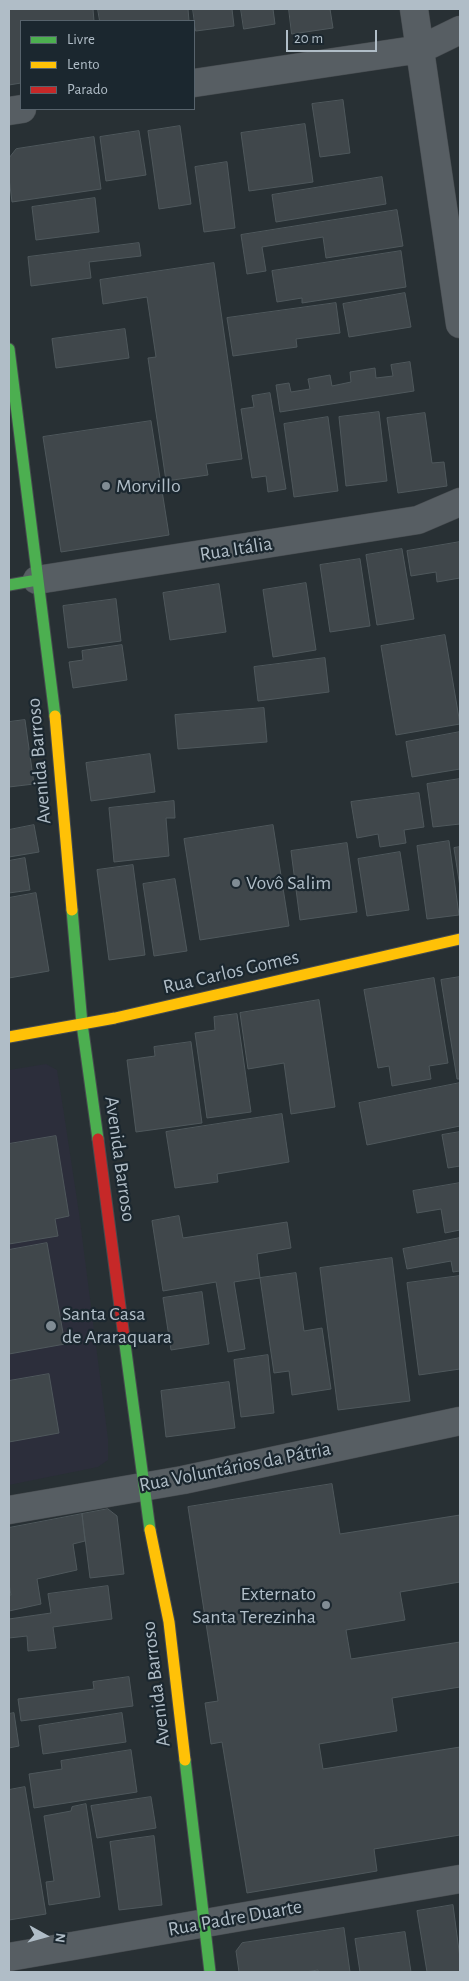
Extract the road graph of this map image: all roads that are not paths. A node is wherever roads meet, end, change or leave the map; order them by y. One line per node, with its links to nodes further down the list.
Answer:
1 (414, 9): 3 (street)
2 (460, 30): 3 (street)
3 (421, 48): 4 (street); 5 (street)
4 (195, 83)
5 (460, 324)
6 (9, 349): 8 (street, Avenida Barroso)
7 (460, 502): 8 (street, Rua Itália)
8 (37, 580): 9 (street, Rua Itália); 11 (street, Avenida Barroso)
9 (9, 585)
10 (460, 939): 11 (street, Rua Carlos Gomes)
11 (82, 1024): 12 (street, Rua Carlos Gomes); 14 (street, Avenida Barroso)
12 (9, 1037)
13 (460, 1421): 14 (street, Rua Voluntários da Pátria)
14 (144, 1486): 15 (street, Rua Voluntários da Pátria); 17 (street, Avenida Barroso)
15 (9, 1510)
16 (460, 1879): 17 (street, Rua Padre Duarte)
17 (204, 1924): 18 (street, Rua Padre Duarte); 19 (street, Avenida Barroso)
18 (9, 1957)
19 (210, 1972)

